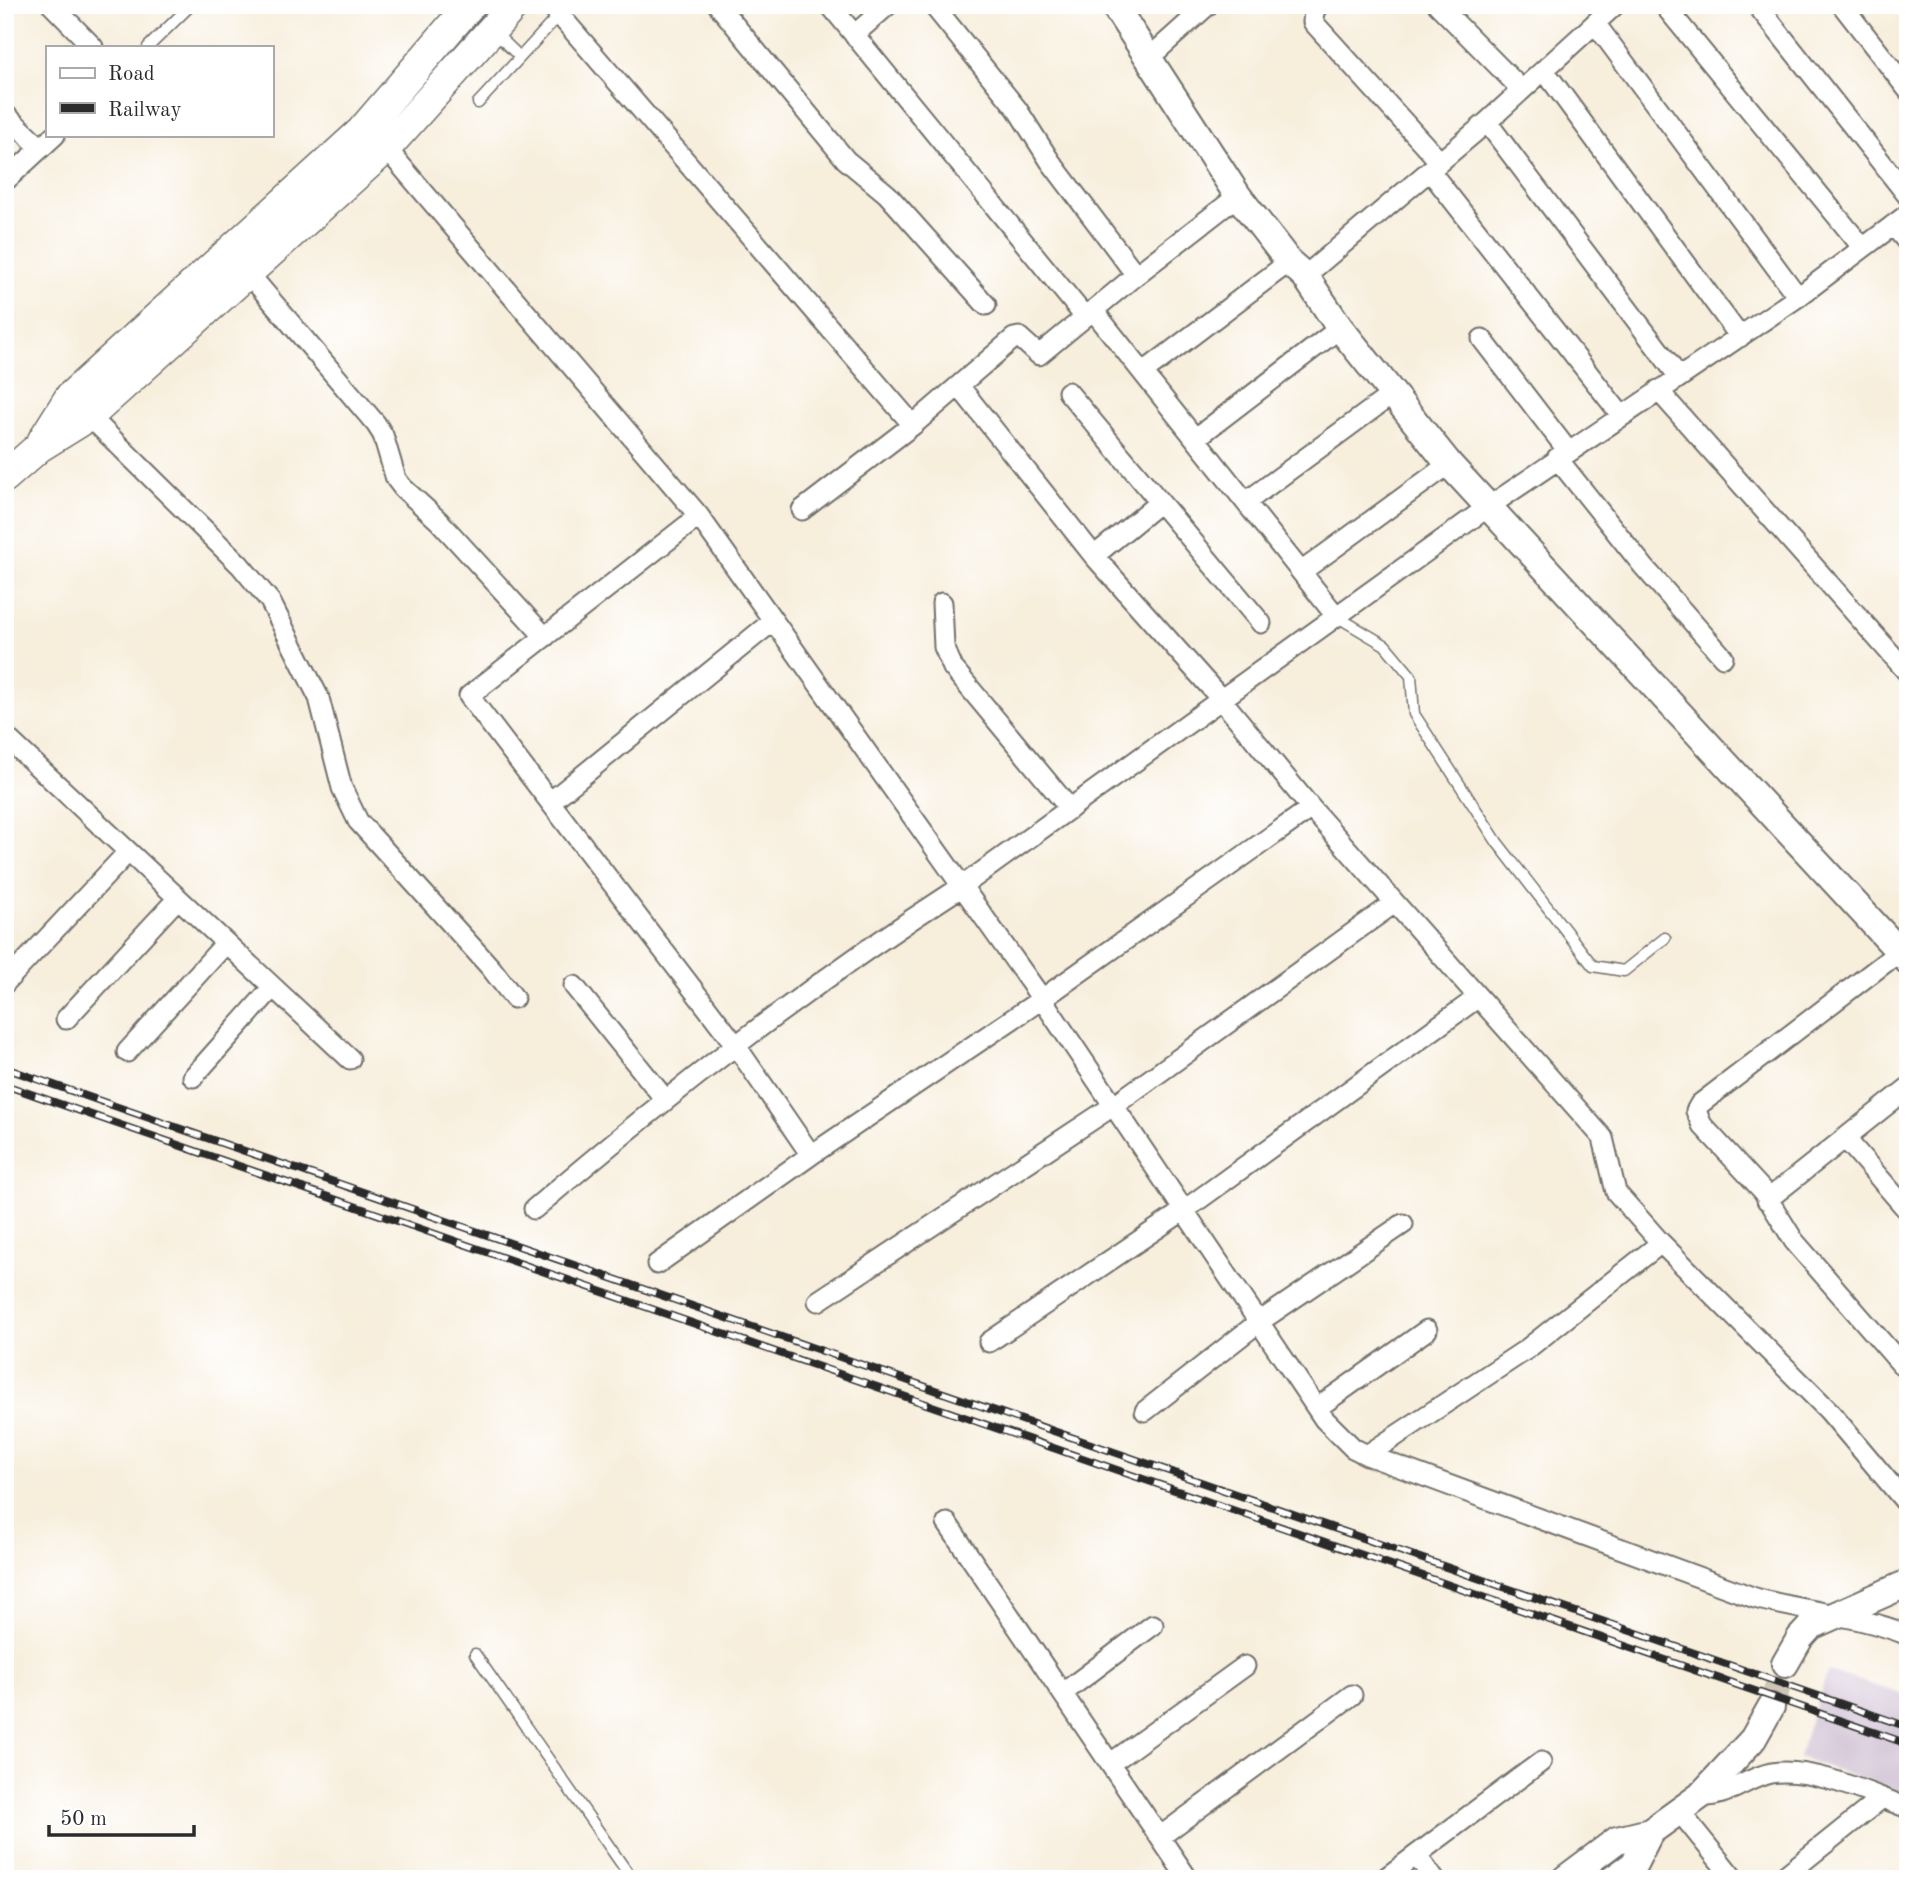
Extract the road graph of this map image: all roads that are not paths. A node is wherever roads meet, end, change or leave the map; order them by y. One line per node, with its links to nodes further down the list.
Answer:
1 (52, 5): 21 (street)
2 (191, 5): 22 (lane)
3 (470, 5): 56 (main road)
4 (514, 5): 19 (main road)
5 (718, 5): 45 (street)
6 (830, 5): 20 (street)
7 (888, 5): 20 (street)
8 (933, 5): 43 (street)
9 (1114, 5): 24 (street)
10 (1208, 5): 24 (street)
11 (1319, 5): 34 (street)
12 (1438, 5): 26 (street)
13 (1615, 5): 18 (street)
14 (1664, 5): 40 (street)
15 (1757, 5): 37 (street)
16 (1842, 5): 27 (street)
17 (555, 10): 23 (lane); 58 (street)
18 (1595, 23): 25 (street); 44 (street)
19 (492, 30): 23 (lane); 33 (main road)
20 (854, 35): 46 (street)
21 (92, 46)
22 (149, 46)
23 (520, 57): 28 (lane)
24 (1149, 58): 36 (street)
25 (1544, 70): 26 (street); 48 (street)
26 (1522, 90): 30 (street)
27 (1908, 90)
28 (478, 103)
29 (5, 114): 32 (street)
30 (1487, 122): 34 (street); 51 (street)
31 (54, 136): 32 (street)
32 (41, 148): 35 (street)
33 (386, 148): 42 (main road); 67 (street)
34 (1435, 167): 41 (street); 57 (street)
35 (5, 181)
36 (1238, 196): 41 (street); 43 (street)
37 (1908, 196)
38 (1900, 219): 39 (street); 40 (street)
39 (1908, 243)
40 (1863, 248): 44 (street)
41 (1297, 269): 47 (street); 50 (street)
42 (248, 273): 56 (main road); 74 (street)
43 (1136, 275): 46 (street)
44 (1798, 296): 48 (street)
45 (986, 305)
46 (1089, 313): 50 (street); 52 (street)
47 (1340, 328): 55 (street); 59 (street)
48 (1740, 337): 51 (street)
49 (1482, 339): 60 (street)
50 (1144, 372): 59 (street)
51 (1679, 377): 53 (street)
52 (959, 386): 58 (street); 68 (street)
53 (1658, 390): 57 (street); 76 (street)
54 (1068, 392): 63 (street)
55 (1394, 393): 61 (street); 64 (street)
56 (80, 406): 62 (main road); 92 (street)
57 (1621, 415): 60 (street)
58 (913, 425): 66 (street)
59 (1195, 438): 64 (street)
60 (1562, 455): 65 (street); 75 (street)
61 (1449, 464): 65 (street); 69 (street)
62 (5, 477)
63 (1160, 502): 68 (street); 73 (street)
64 (1246, 502): 69 (street)
65 (1488, 507): 71 (street); 88 (street)
66 (802, 510)
67 (699, 516): 72 (street); 74 (street)
68 (1094, 556): 77 (street)
69 (1301, 572): 71 (street)
70 (942, 603): 81 (street)
71 (1336, 616): 77 (street); 86 (lane)
72 (774, 621): 79 (street); 83 (street)
73 (1261, 623)
74 (545, 637): 79 (street)
75 (1723, 657)
76 (1908, 673)
77 (1221, 699): 80 (street); 81 (street)
78 (5, 736): 82 (street)
79 (550, 802): 96 (street)
80 (1311, 808): 85 (street); 94 (street)
81 (1070, 809): 83 (street)
82 (128, 852): 84 (street); 89 (street)
83 (961, 887): 94 (street); 96 (street)
84 (178, 898): 87 (street); 95 (street)
85 (1393, 904): 93 (street); 102 (street)
86 (1665, 938)
87 (226, 943): 91 (street); 97 (street)
88 (1903, 957): 105 (street)
89 (5, 983)
90 (574, 986): 101 (street)
91 (274, 987): 98 (street); 99 (street)
92 (514, 998)
93 (1476, 998): 107 (street); 110 (street)
94 (1042, 999): 102 (street); 104 (street)
95 (66, 1019)
96 (734, 1043): 101 (street); 104 (street)
97 (127, 1052)
98 (350, 1059)
99 (193, 1077)
100 (1908, 1088): 103 (street)
101 (664, 1098): 106 (street)
102 (1113, 1106): 107 (street); 112 (street)
103 (1845, 1138): 105 (street); 108 (street)
104 (811, 1155): 111 (street)
105 (1768, 1200): 116 (street)
106 (534, 1209)
107 (1183, 1211): 113 (street); 115 (street)
108 (1908, 1211)
109 (1403, 1224): 113 (street)
110 (1661, 1243): 119 (street); 120 (street)
111 (657, 1264)
112 (818, 1301)
113 (1259, 1322): 117 (street); 118 (street)
114 (1427, 1330): 117 (street)
115 (989, 1342)
116 (1908, 1361)
117 (1317, 1408): 119 (street)
118 (1145, 1411)
119 (1367, 1455): 123 (street)
120 (1908, 1505)
121 (947, 1523): 129 (street)
122 (1907, 1582): 123 (street)
123 (1833, 1614): 125 (street); 127 (street)
124 (1153, 1625): 129 (street)
125 (1908, 1635)
126 (475, 1654): 140 (lane)
127 (1785, 1664)
128 (1245, 1666): 133 (street)
129 (1063, 1693): 133 (street)
130 (1352, 1695): 138 (street)
131 (1771, 1707): 135 (street)
132 (1541, 1762): 139 (street)
133 (1111, 1763): 138 (street)
134 (1882, 1798): 135 (street); 136 (street); 147 (street)
135 (1690, 1804): 137 (street); 146 (street)
136 (1908, 1808)
137 (1650, 1832): 144 (street); 145 (street)
138 (1161, 1836): 141 (street)
139 (1416, 1855): 142 (street); 143 (street)
140 (632, 1879)
141 (1188, 1879)
142 (1384, 1879)
143 (1434, 1879)
144 (1565, 1879)
145 (1612, 1879)
146 (1734, 1879)
147 (1781, 1879)

